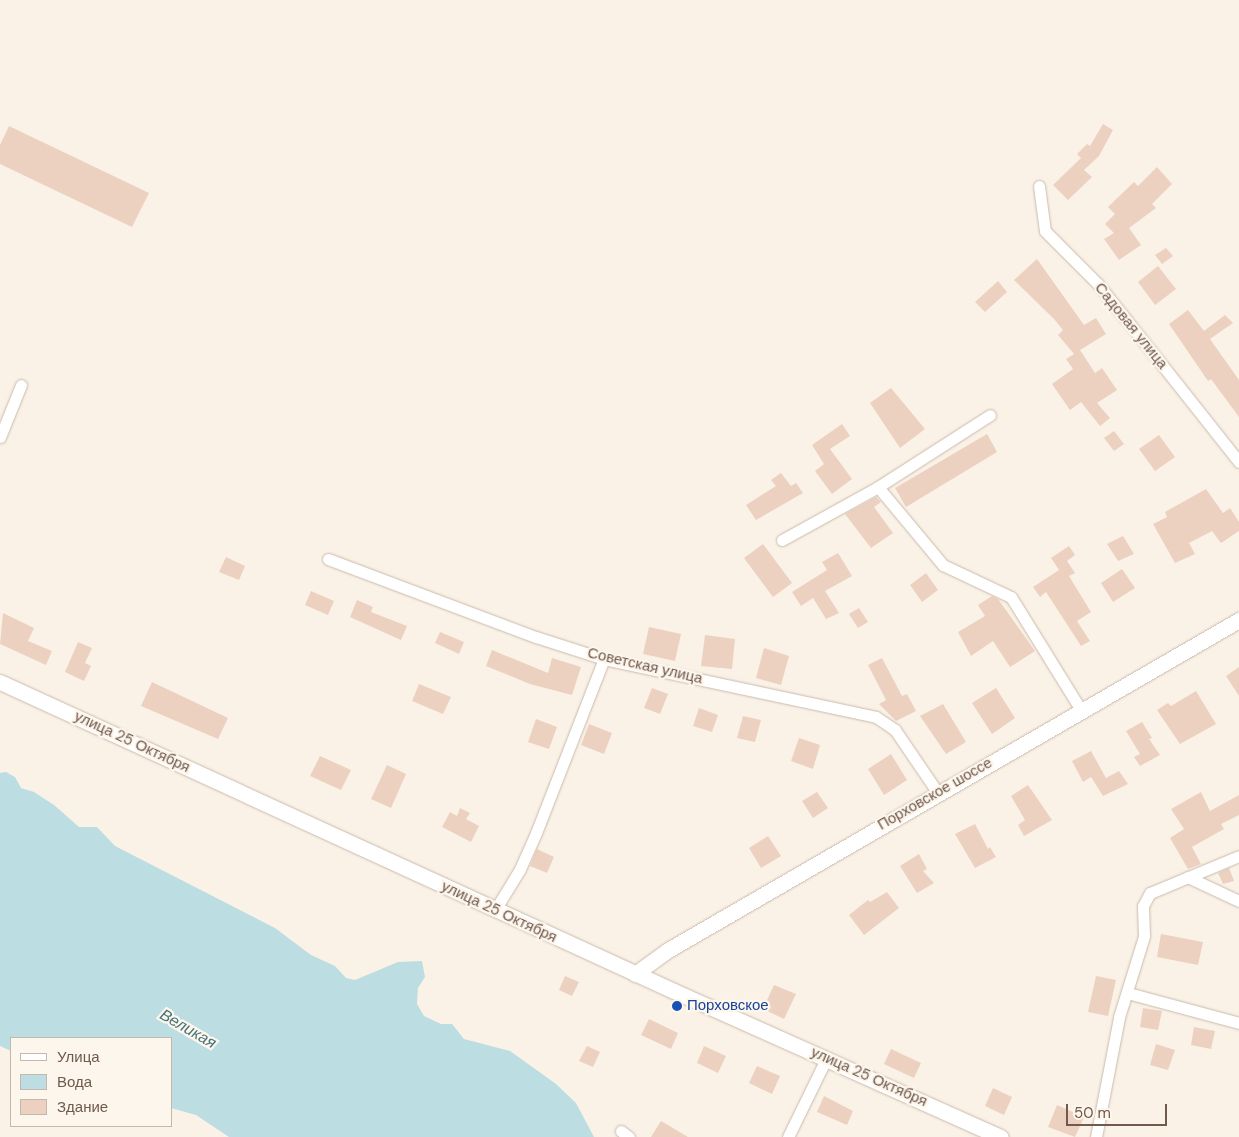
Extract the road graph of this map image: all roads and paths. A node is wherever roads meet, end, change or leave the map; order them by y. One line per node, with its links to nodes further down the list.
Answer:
1 (1039, 186): 5 (street, Садовая улица)
2 (21, 385): 4 (street)
3 (990, 415): 6 (street)
4 (0, 437)
5 (1239, 462)
6 (878, 487): 7 (street); 12 (street)
7 (782, 540)
8 (328, 558): 10 (street, Советская улица)
9 (1239, 620): 12 (main road, Порховское шоссе)
10 (604, 659): 13 (street, Советская улица); 17 (street)
11 (0, 682): 17 (main road, улица 25 Октября)
12 (1081, 710): 13 (main road, Порховское шоссе)
13 (938, 793): 18 (main road, Порховское шоссе)
14 (1239, 856): 15 (street)
15 (1188, 877): 16 (street); 19 (street)
16 (1239, 901)
17 (495, 910): 18 (main road, улица 25 Октября)
18 (635, 974): 21 (main road, улица 25 Октября)
19 (1128, 994): 20 (street); 24 (street)
20 (1239, 1023)
21 (827, 1057): 22 (street); 23 (main road, улица 25 Октября)
22 (788, 1137)
23 (1001, 1137)
24 (1096, 1137)

